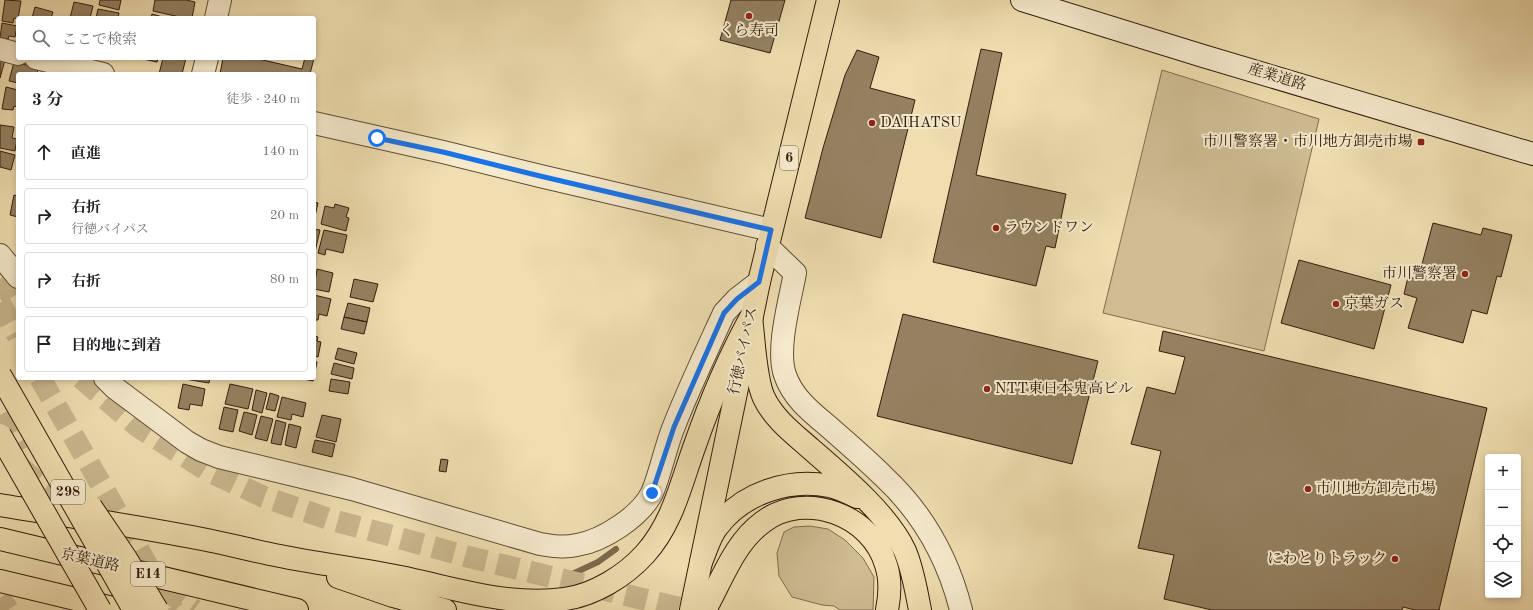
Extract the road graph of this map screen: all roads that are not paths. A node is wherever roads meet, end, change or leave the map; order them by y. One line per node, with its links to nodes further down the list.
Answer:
1 (220, 0): 4 (street)
2 (828, 0): 13 (main road, 行徳バイパス / 6)
3 (1022, 0): 12 (street, 産業道路)
4 (216, 16)
5 (0, 49): 6 (street)
6 (16, 53)
7 (44, 60): 9 (street)
8 (206, 60): 10 (street)
9 (94, 72)
10 (204, 72)
11 (316, 123): 13 (street)
12 (1533, 154)
13 (769, 238): 16 (main road, 行徳バイパス / 6); 41 (street)
14 (0, 255): 15 (street)
15 (16, 275)
16 (759, 282): 17 (main road, 行徳バイパス / 6); 19 (street)
17 (751, 317): 24 (main road); 26 (main road); 27 (main road, 行徳バイパス / 6)
18 (0, 375): 20 (main road, 298, bridge)
19 (115, 381)
20 (19, 407): 33 (main road, 298, bridge); 34 (main road, 298, bridge)
21 (0, 435): 31 (main road, 298, bridge)
22 (0, 463): 30 (main road)
23 (0, 505): 26 (main road)
24 (871, 505): 27 (main road); 40 (main road)
25 (0, 539): 35 (main road, 京葉道路 / E14)
26 (280, 556): 36 (main road)
27 (701, 562): 37 (main road, 行徳バイパス / 6)
28 (0, 582): 29 (main road); 32 (main road)
29 (80, 610)
30 (85, 610)
31 (100, 610)
32 (121, 610)
33 (134, 610)
34 (157, 610)
35 (297, 610)
36 (445, 610)
37 (691, 610)
38 (705, 610): 39 (main road)
39 (887, 610)
40 (920, 610)
41 (961, 610)

